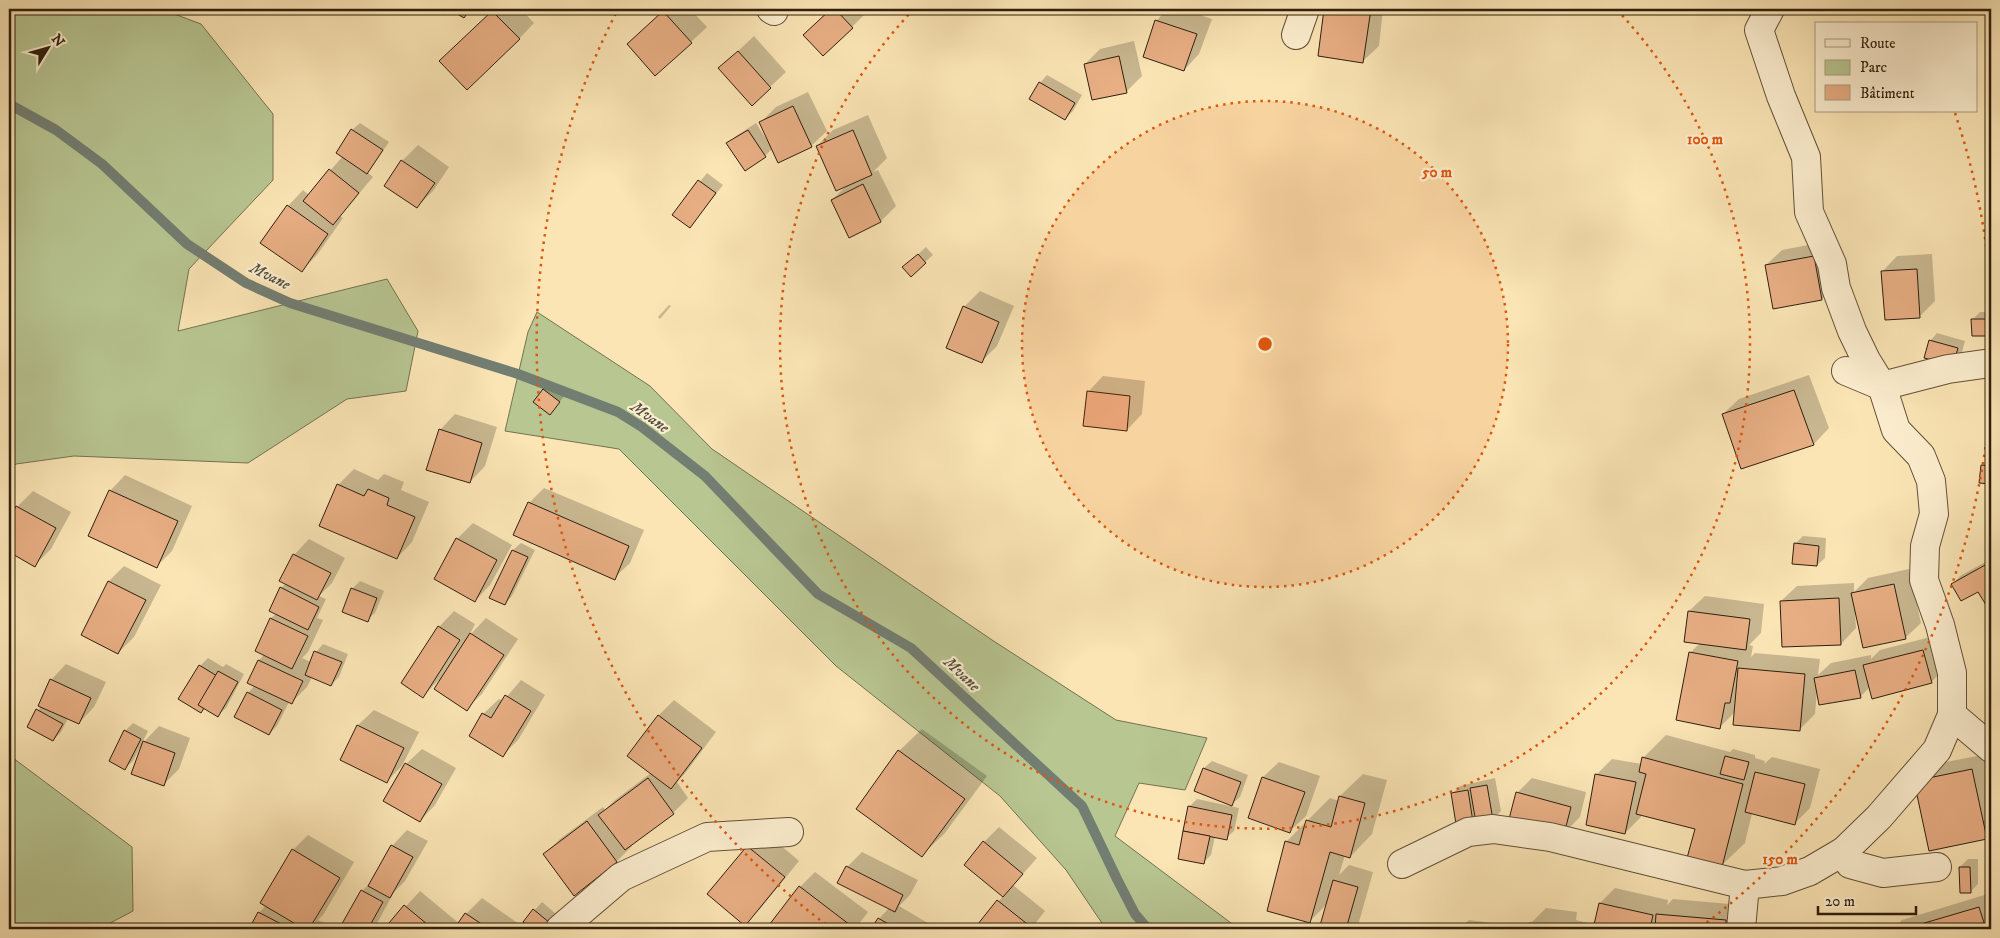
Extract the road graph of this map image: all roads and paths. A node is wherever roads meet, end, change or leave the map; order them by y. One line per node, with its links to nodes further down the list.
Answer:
1 (1304, 9): 3 (street)
2 (1770, 9): 6 (street)
3 (1296, 35)
4 (1991, 363): 6 (street)
5 (1846, 371): 6 (street)
6 (1882, 386): 7 (street)
7 (1952, 715): 8 (street); 10 (street)
8 (1991, 748)
9 (789, 832): 14 (street)
10 (1844, 851): 12 (street); 13 (street)
11 (1402, 864): 13 (street)
12 (1937, 867)
13 (1745, 885): 15 (street)
14 (560, 929)
15 (1741, 929)

